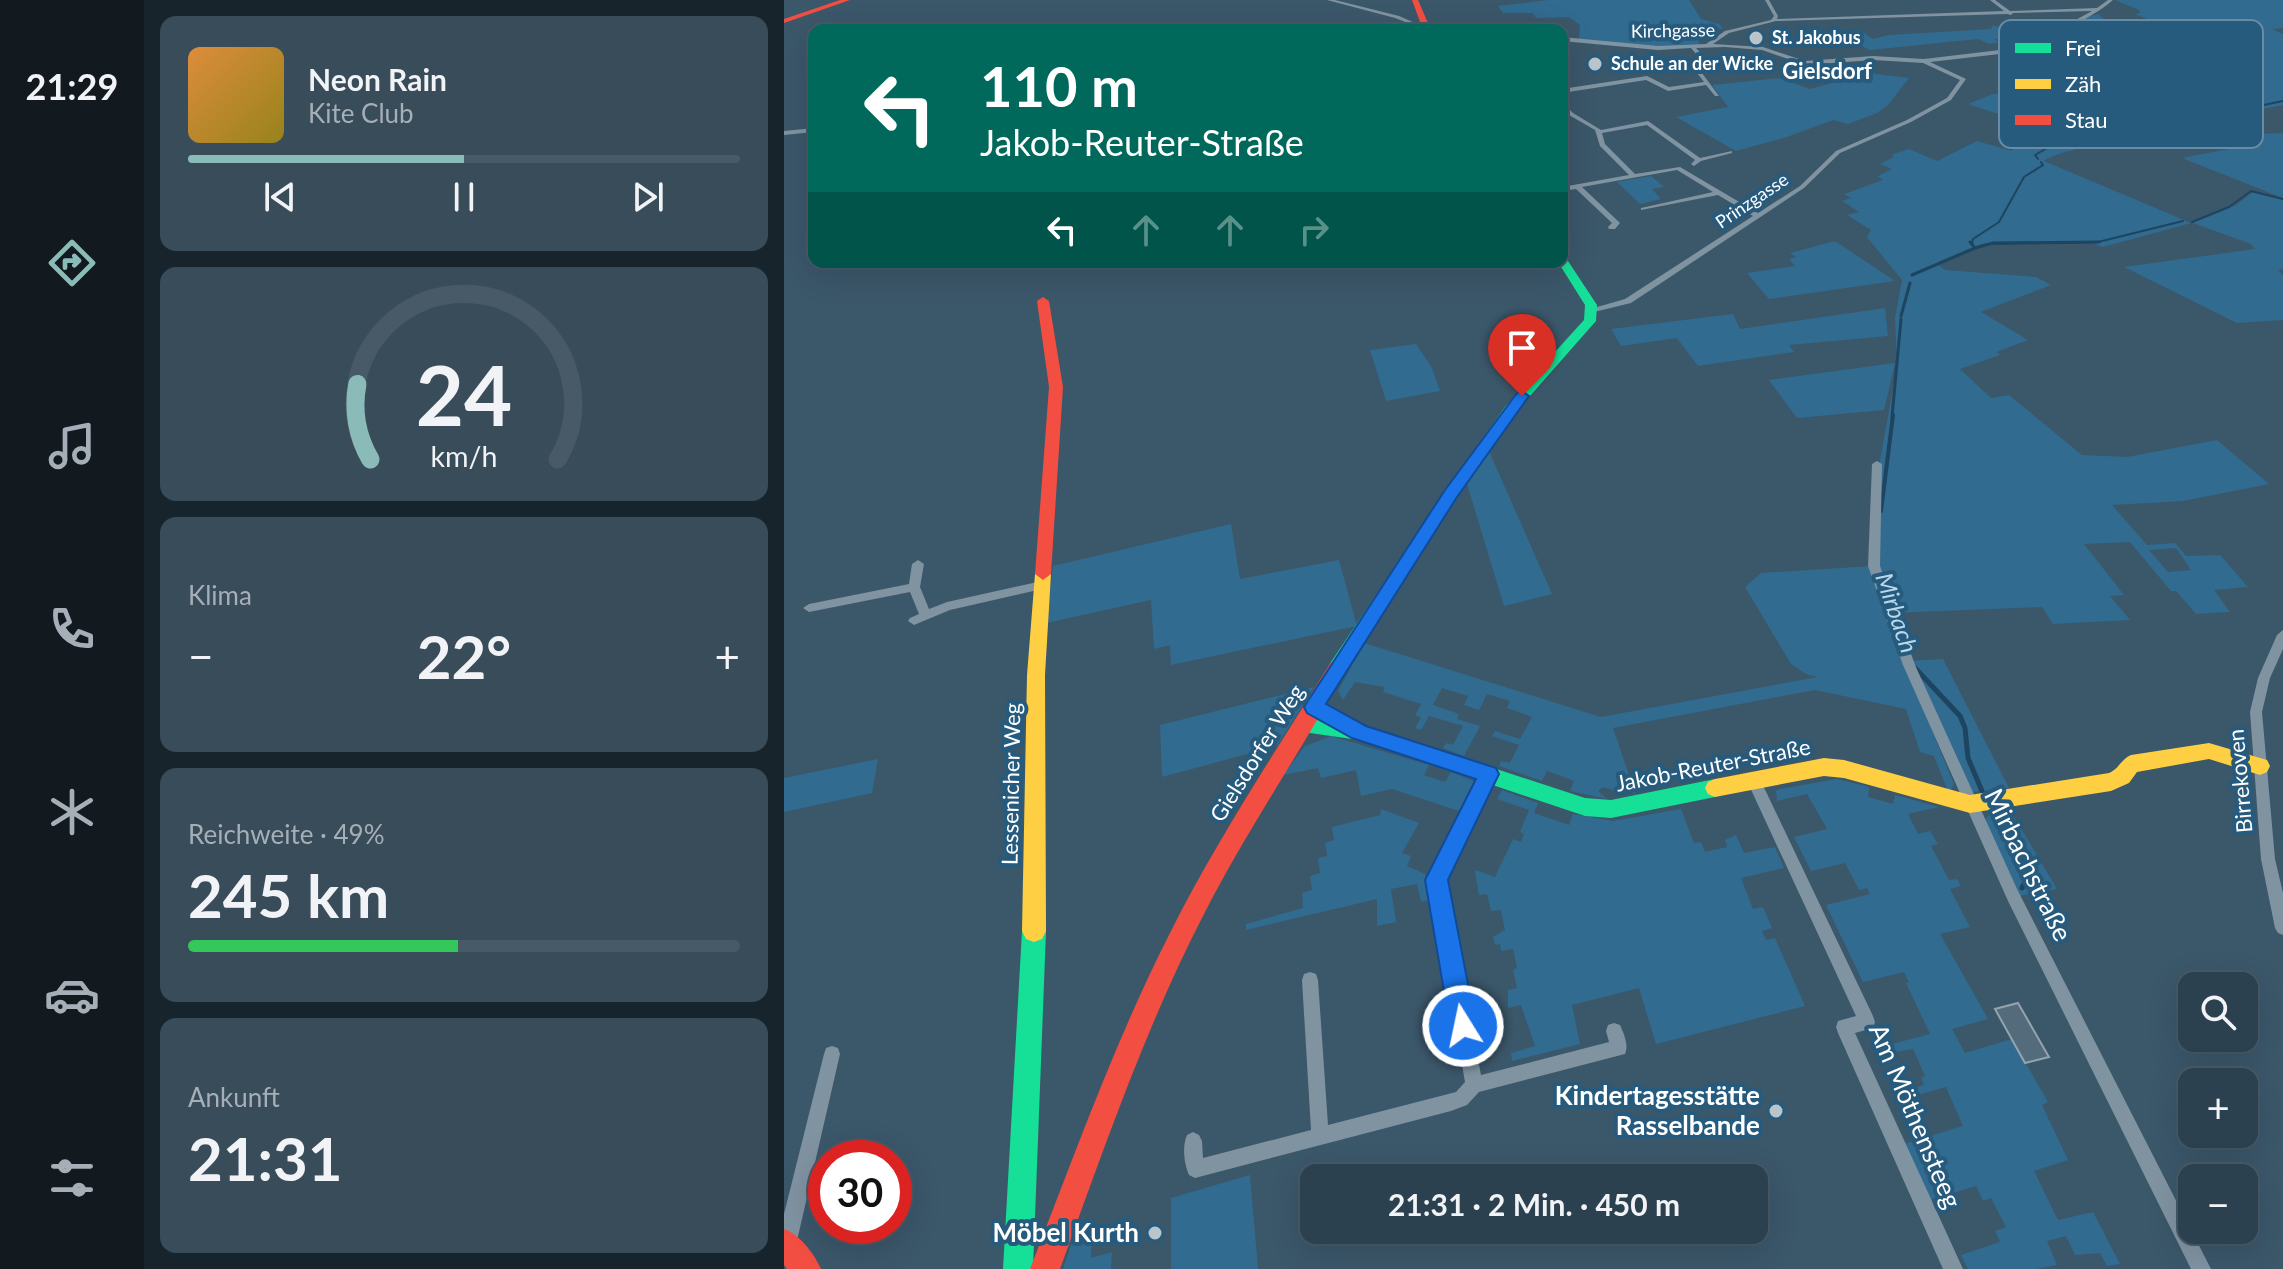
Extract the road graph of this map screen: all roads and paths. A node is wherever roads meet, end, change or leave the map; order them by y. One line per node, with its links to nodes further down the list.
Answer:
1 (847, 0): 10 (street)
2 (1329, 0): 12 (street)
3 (1415, 0): 13 (street)
4 (1767, 0): 11 (street)
5 (1992, 0): 8 (street)
6 (2111, 0): 7 (street, Kirchgasse)
7 (2101, 9): 8 (street); 9 (street, Kirchgasse)
8 (2011, 14): 11 (street)
9 (2075, 20)
10 (784, 21)
11 (1773, 21): 15 (street)
12 (1415, 24)
13 (1424, 24)
14 (1568, 40): 16 (street, Kirchgasse)
15 (1708, 45): 16 (street, Kirchgasse); 18 (street, Kirchgasse)
16 (1693, 47): 19 (street)
17 (1999, 52): 18 (street, Kirchgasse)
18 (1924, 61): 36 (street, Prinzgasse)
19 (1694, 65): 20 (street); 21 (street)
20 (1647, 78): 21 (street); 22 (street)
21 (1708, 83): 23 (street)
22 (1568, 90)
23 (1717, 95)
24 (1568, 111): 26 (street)
25 (808, 131): 27 (street)
26 (1600, 132): 29 (street); 31 (street)
27 (784, 133)
28 (1730, 152): 29 (street)
29 (1699, 160): 30 (street)
30 (1684, 169): 31 (street); 34 (street)
31 (1632, 174): 32 (street)
32 (1577, 186): 33 (street); 37 (street)
33 (1568, 188)
34 (1721, 192): 35 (street); 36 (street)
35 (1643, 209)
36 (1759, 216): 40 (street, Prinzgasse)
37 (1612, 227)
38 (1567, 268): 40 (street)
39 (1043, 301): 43 (street, Lessenicher Weg)
40 (1593, 311): 49 (street, Gielsdorfer Weg)
41 (1877, 464): 55 (street, Mirbachstraße)
42 (918, 564): 44 (street)
43 (1042, 585): 46 (street); 65 (street, Lessenicher Weg)
44 (914, 587): 45 (street); 46 (street)
45 (809, 608)
46 (926, 615): 47 (street)
47 (914, 621)
48 (2283, 635): 52 (street, Birrekoven)
49 (1314, 707): 50 (street, Gielsdorfer Weg); 51 (street, Jakob-Reuter-Straße)
50 (1303, 725): 51 (street, Jakob-Reuter-Straße); 66 (street, Gielsdorfer Weg)
51 (1359, 732): 53 (street, Jakob-Reuter-Straße)
52 (2260, 766): 55 (street, Jakob-Reuter-Straße); 56 (street, Birrekoven)
53 (1489, 774): 54 (street, Jakob-Reuter-Straße); 60 (street)
54 (1754, 781): 55 (street, Jakob-Reuter-Straße); 67 (street, Am Möthensteeg)
55 (1970, 804): 68 (street, Mirbachstraße)
56 (2283, 928)
57 (1310, 980): 61 (street)
58 (1614, 1031): 60 (street)
59 (832, 1054): 63 (street)
60 (1474, 1085): 61 (street)
61 (1320, 1137): 62 (street)
62 (1193, 1141)
63 (785, 1244): 64 (street)
64 (806, 1269)
65 (1018, 1269)
66 (1045, 1269)
67 (1953, 1269)
68 (2201, 1269)

